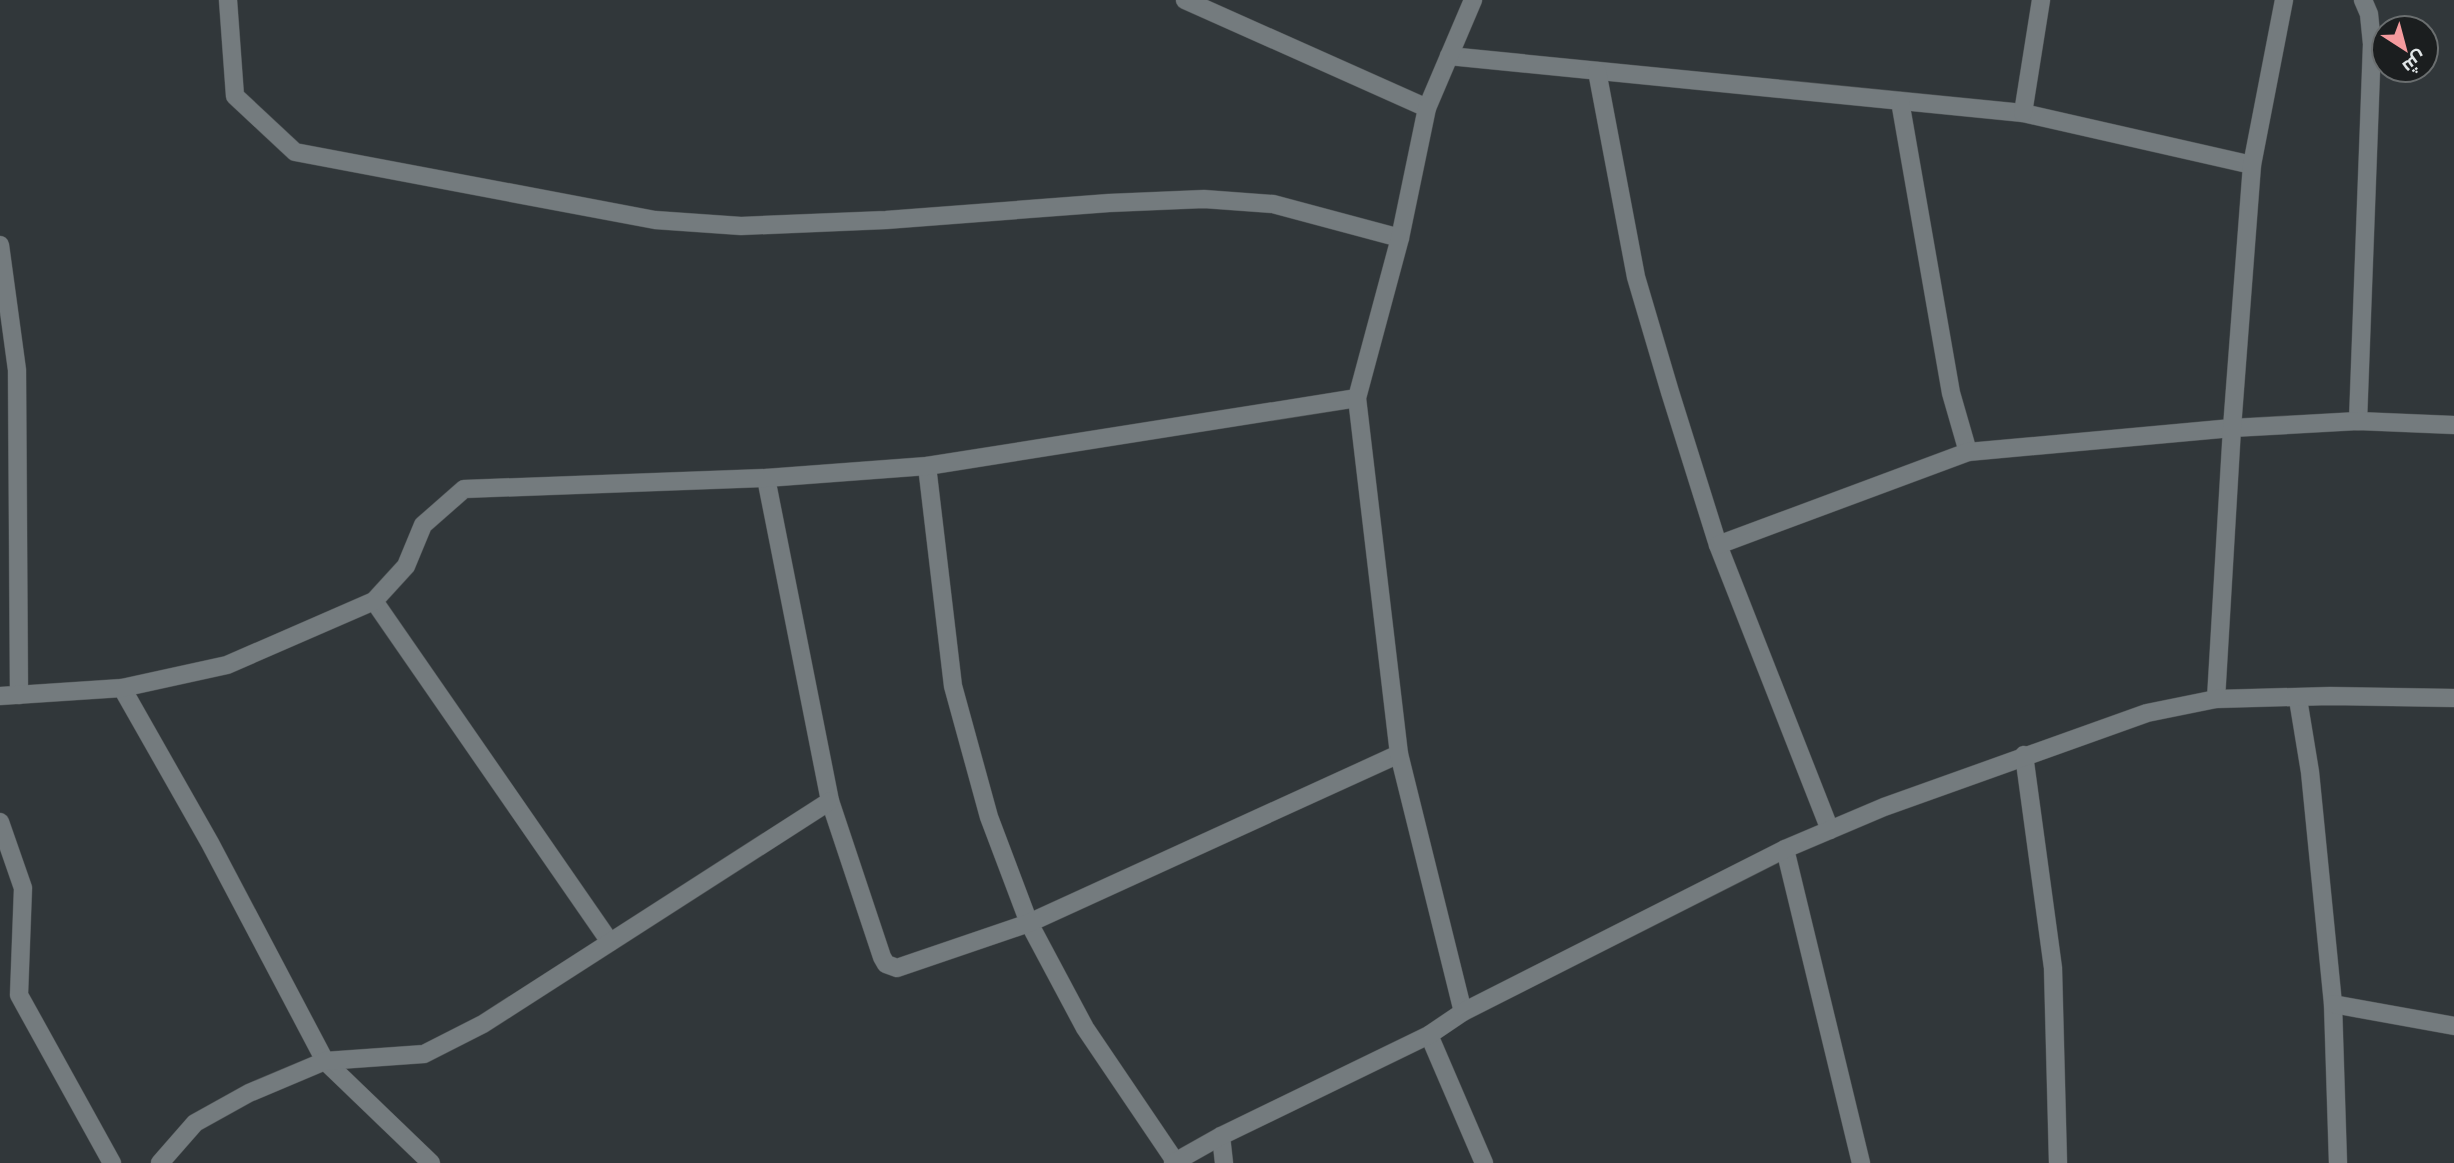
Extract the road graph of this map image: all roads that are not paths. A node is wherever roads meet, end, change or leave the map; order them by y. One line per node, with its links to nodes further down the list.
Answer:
1 (228, 0): 13 (street)
2 (1185, 0): 10 (street)
3 (1473, 0): 7 (street)
4 (2041, 0): 11 (street)
5 (2284, 0): 12 (street)
6 (2363, 0): 16 (street)
7 (1449, 56): 8 (street); 10 (street)
8 (1597, 71): 9 (street); 22 (street)
9 (1900, 101): 11 (street); 19 (street)
10 (1427, 108): 13 (street)
11 (2023, 113): 12 (street)
12 (2252, 164): 18 (street)
13 (1400, 238): 15 (street)
14 (0, 245): 25 (street)
15 (1357, 398): 20 (street); 30 (street)
16 (2358, 421): 17 (street); 18 (street)
17 (2454, 425)
18 (2232, 428): 19 (street); 28 (street)
19 (1968, 452): 22 (street)
20 (928, 466): 21 (street); 36 (street)
21 (766, 478): 23 (street); 32 (street)
22 (1718, 545): 34 (street)
23 (374, 601): 24 (street); 37 (street)
24 (122, 688): 25 (street); 42 (street)
25 (19, 695): 26 (street)
26 (0, 696)
27 (2454, 698): 29 (street)
28 (2216, 699): 29 (street); 31 (street)
29 (2298, 699): 38 (street)
30 (1399, 754): 36 (street); 39 (street)
31 (2024, 755): 34 (street); 51 (street)
32 (830, 801): 36 (street); 37 (street)
33 (0, 822): 45 (street)
34 (1830, 830): 35 (street)
35 (1785, 849): 39 (street); 50 (street)
36 (1029, 923): 44 (street)
37 (610, 942): 42 (street)
38 (2333, 1004): 40 (street); 52 (street)
39 (1463, 1012): 41 (street)
40 (2454, 1026)
41 (1429, 1035): 43 (street); 49 (street)
42 (325, 1061): 46 (street); 47 (street)
43 (1221, 1136): 44 (street); 48 (street)
44 (1174, 1162)
45 (113, 1163)
46 (160, 1163)
47 (432, 1163)
48 (1224, 1163)
49 (1484, 1163)
50 (1861, 1163)
51 (2058, 1163)
52 (2339, 1163)

